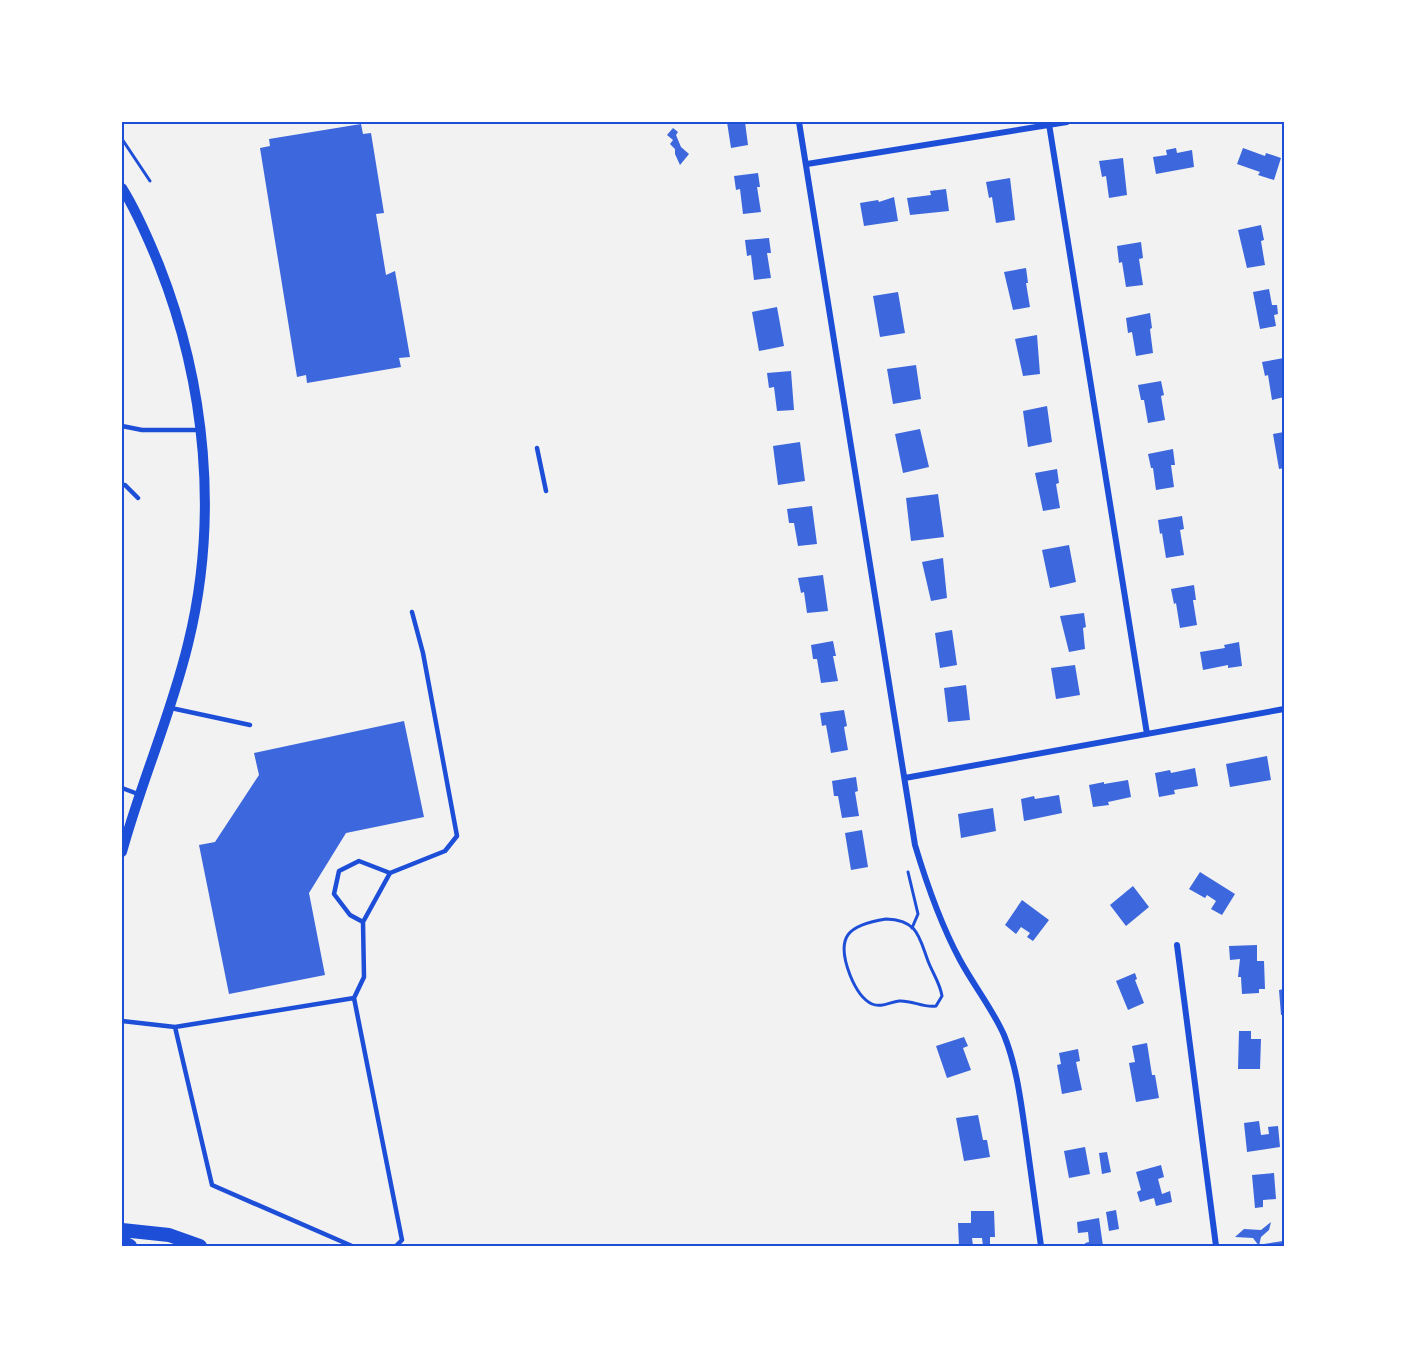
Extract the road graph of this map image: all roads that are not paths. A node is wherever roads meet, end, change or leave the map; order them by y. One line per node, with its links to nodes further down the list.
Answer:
1 (800, 122): 4 (street)
2 (1067, 122): 3 (street)
3 (1049, 124): 4 (street); 16 (street)
4 (807, 164): 17 (street)
5 (122, 188): 7 (street)
6 (122, 426): 7 (lane)
7 (201, 430): 13 (street)
8 (537, 448): 10 (lane)
9 (122, 485): 11 (lane)
10 (546, 491)
11 (138, 498)
12 (412, 612): 21 (lane)
13 (170, 708): 15 (lane); 19 (street)
14 (1284, 709): 16 (street)
15 (250, 725)
16 (1148, 734): 17 (street)
17 (905, 778): 33 (street)
18 (122, 788): 19 (lane)
19 (141, 794): 20 (street)
20 (122, 852)
21 (390, 873): 22 (lane); 22 (lane)
22 (363, 922): 24 (lane)
23 (1177, 945): 34 (street)
24 (354, 999): 26 (lane); 32 (lane)
25 (122, 1021): 26 (lane)
26 (176, 1027): 31 (lane)
27 (122, 1230): 30 (main road)
28 (122, 1242): 29 (main road)
29 (130, 1246)
30 (200, 1246)
31 (352, 1246)
32 (396, 1246)
33 (1041, 1246)
34 (1216, 1246)

